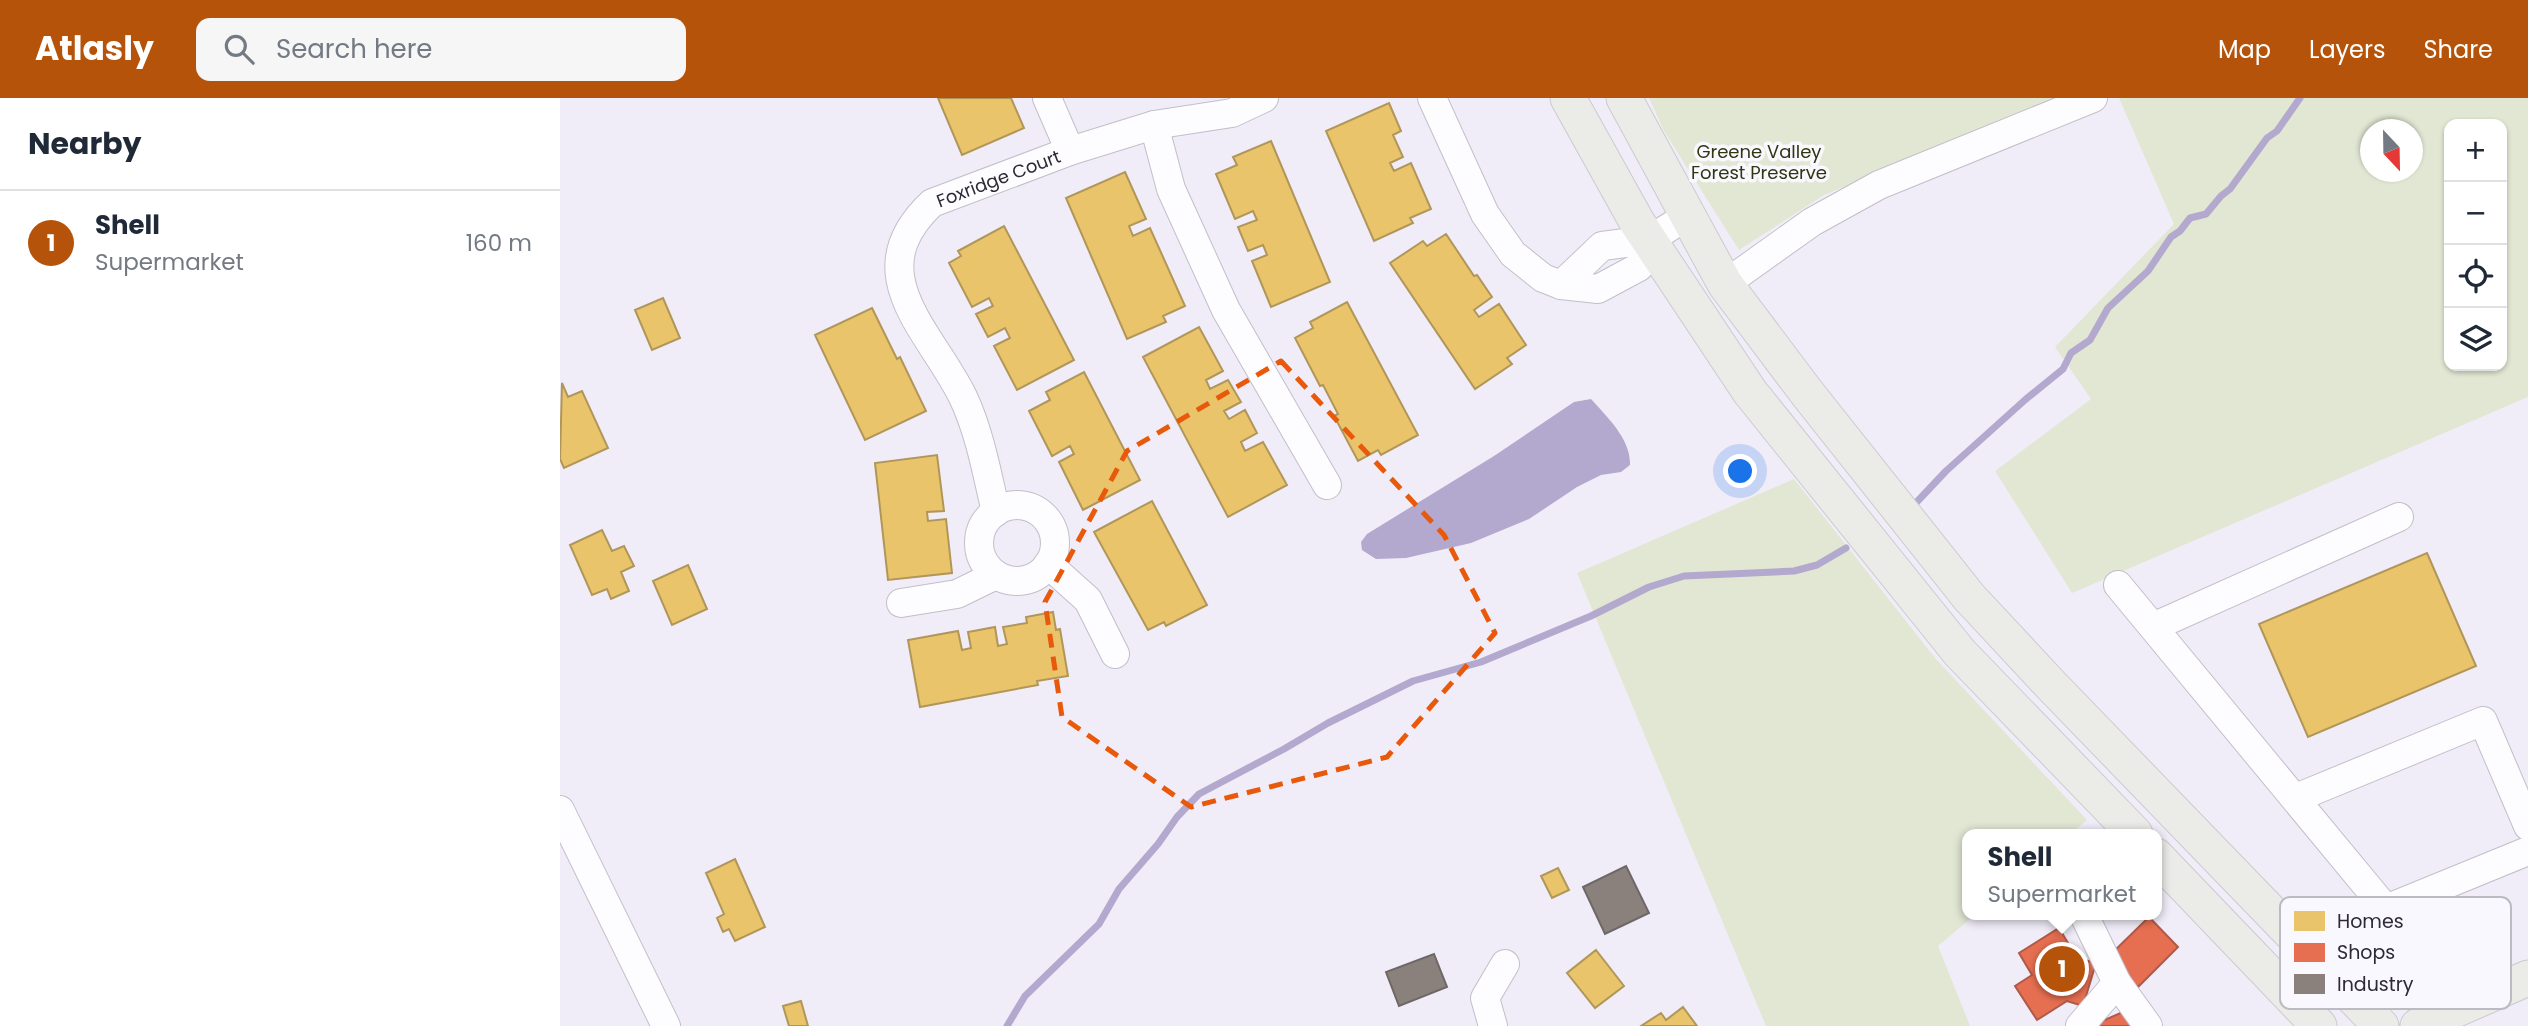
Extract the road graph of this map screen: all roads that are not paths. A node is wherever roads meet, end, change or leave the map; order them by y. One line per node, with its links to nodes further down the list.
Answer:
1 (1047, 98): 8 (street, Foxridge Court)
2 (1264, 98): 7 (street, Foxridge Court)
3 (1432, 98): 10 (street)
4 (1568, 98): 10 (main road)
5 (1624, 98): 9 (main road)
6 (2093, 98): 11 (street)
7 (1154, 125): 8 (street, Foxridge Court); 12 (street)
8 (1070, 152): 13 (street, Foxridge Court)
9 (1688, 216): 10 (street); 11 (main road)
10 (1649, 240): 24 (main road)
11 (1726, 284): 30 (main road)
12 (1327, 485)
13 (996, 512): 15 (street); 16 (street)
14 (2399, 517): 19 (street)
15 (1048, 564): 16 (street); 20 (street)
16 (996, 575): 18 (street)
17 (2118, 585): 19 (street)
18 (901, 603)
19 (2153, 627): 21 (street)
20 (1115, 653)
21 (2296, 799): 23 (street); 27 (street)
22 (560, 810): 39 (street)
23 (2528, 826)
24 (2130, 829)
25 (2528, 851): 28 (street)
26 (2162, 861): 34 (main road)
27 (2376, 897)
28 (2415, 897)
29 (2086, 920): 33 (street)
30 (2280, 922)
31 (1505, 964): 40 (street)
32 (2528, 978): 35 (main road)
33 (2117, 984): 41 (street); 42 (street)
34 (2280, 985)
35 (2511, 985)
36 (2303, 1009): 43 (main road)
37 (2365, 1009): 44 (main road)
38 (2457, 1009): 45 (main road)
39 (666, 1026)
40 (1493, 1026)
41 (2080, 1026)
42 (2148, 1026)
43 (2319, 1026)
44 (2381, 1026)
45 (2418, 1026)

